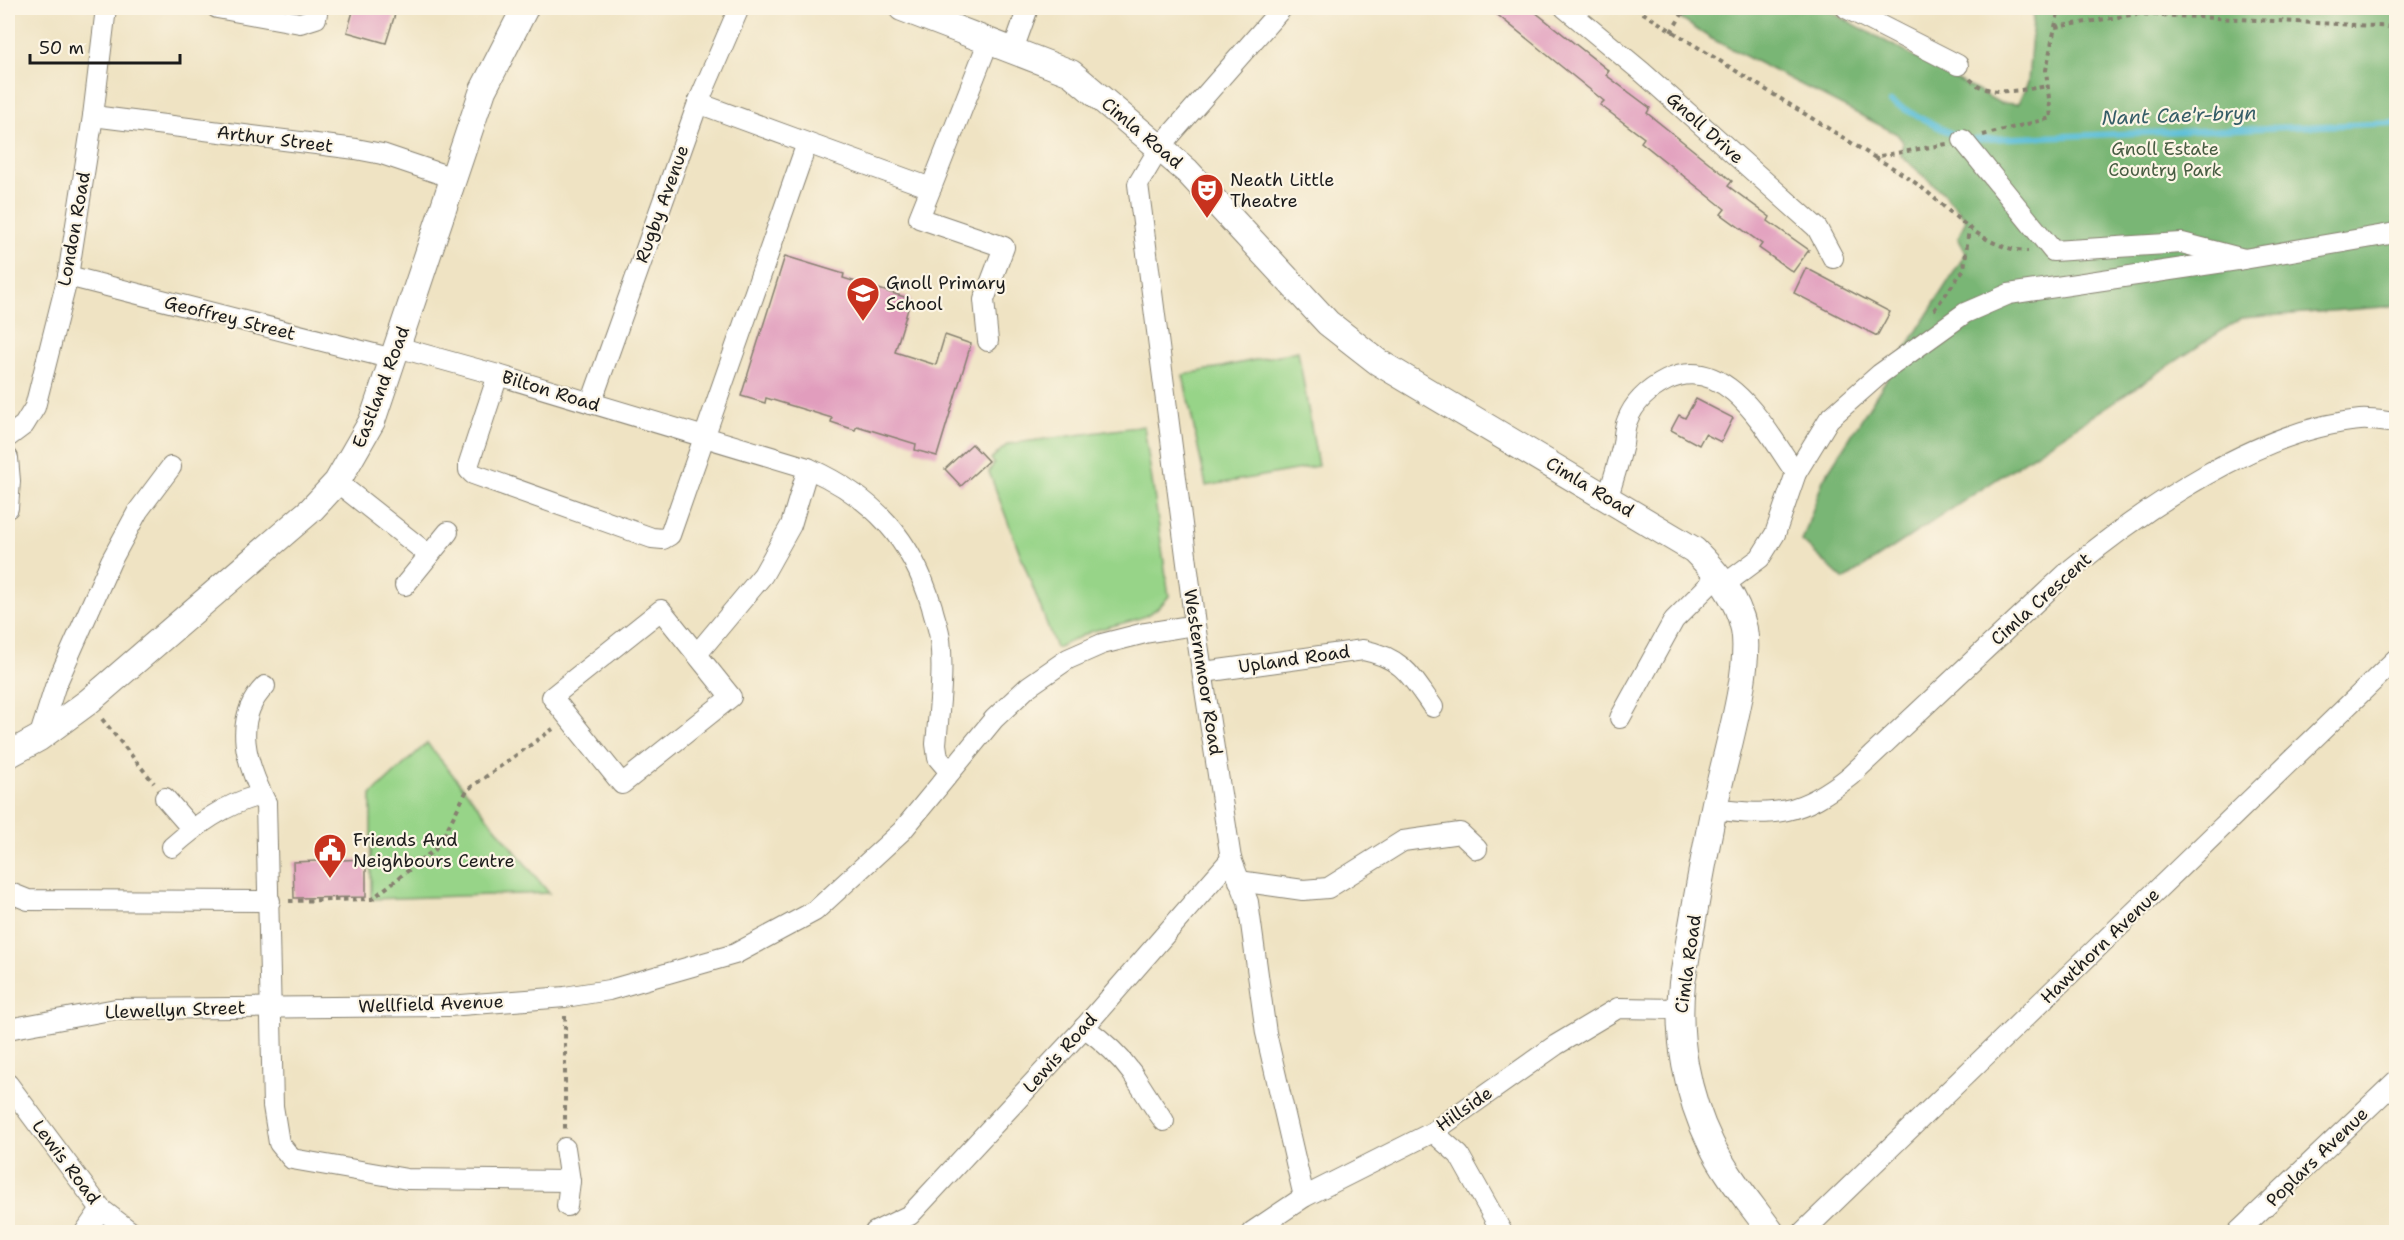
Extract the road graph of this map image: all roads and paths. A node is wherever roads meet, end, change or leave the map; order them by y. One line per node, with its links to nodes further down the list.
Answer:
1 (106, 8): 22 (street, London Road)
2 (217, 8): 3 (street)
3 (318, 8)
4 (525, 8): 27 (main road, Eastland Road)
5 (739, 8): 21 (street, Rugby Avenue)
6 (902, 8): 17 (main road, Cimla Road)
7 (1028, 8): 18 (street)
8 (1282, 8): 25 (street, Westernmoor Road)
9 (1565, 8): 32 (street, Gnoll Drive)
10 (1635, 8): 16 (path)
11 (1686, 8): 16 (path)
12 (1846, 8): 19 (street)
13 (2059, 8): 14 (path)
14 (2055, 27): 15 (path); 20 (path)
15 (2397, 27)
16 (1671, 32): 26 (path)
17 (988, 40): 18 (main road, Cimla Road); 28 (street)
18 (1014, 50): 25 (main road, Cimla Road)
19 (1958, 65): 20 (path)
20 (2048, 86): 23 (path)
21 (698, 103): 24 (street); 39 (street, Rugby Avenue)
22 (93, 116): 27 (street, Arthur Street); 34 (street, London Road)
23 (1963, 140): 26 (path); 31 (street)
24 (807, 143): 28 (street); 41 (street)
25 (1160, 147): 48 (main road, Cimla Road); 54 (street, Westernmoor Road)
26 (1874, 158): 29 (path)
27 (453, 178): 37 (main road, Eastland Road)
28 (931, 188): 36 (street)
29 (1969, 228): 31 (path); 35 (path)
30 (2397, 233): 33 (street)
31 (2053, 251): 33 (street)
32 (1833, 258)
33 (2244, 259): 46 (street)
34 (68, 276): 37 (street, Geoffrey Street); 42 (street, London Road)
35 (1930, 316)
36 (988, 341)
37 (395, 353): 38 (street, Bilton Road); 47 (main road, Eastland Road)
38 (498, 375): 39 (street, Bilton Road); 41 (street)
39 (591, 403): 41 (street, Bilton Road)
40 (2397, 423): 67 (street, Cimla Crescent)
41 (704, 436): 45 (street)
42 (8, 437)
43 (8, 458): 49 (street)
44 (171, 467): 63 (street)
45 (808, 468): 55 (street); 64 (street)
46 (1796, 473): 48 (street); 52 (street)
47 (337, 482): 51 (street); 59 (main road, Eastland Road)
48 (1608, 497): 52 (main road, Cimla Road)
49 (8, 508)
50 (448, 532): 51 (street)
51 (429, 555): 53 (street)
52 (1722, 579): 62 (street); 67 (main road, Cimla Road)
53 (405, 585)
54 (1195, 625): 57 (street, Westernmoor Road); 64 (street, Wellfield Avenue)
55 (697, 654): 61 (street); 61 (street)
56 (2397, 659): 95 (street, Hawthorn Avenue)
57 (1204, 672): 60 (street, Upland Road); 71 (street, Westernmoor Road)
58 (265, 686): 66 (street)
59 (88, 702): 63 (main road, Eastland Road); 65 (path)
60 (1433, 707)
61 (569, 718): 74 (path)
62 (1620, 718)
63 (20, 747)
64 (950, 772): 75 (street, Wellfield Avenue)
65 (165, 798): 68 (street)
66 (266, 803): 68 (street); 74 (street)
67 (1713, 809): 76 (main road, Cimla Road)
68 (192, 829): 69 (street)
69 (172, 847)
70 (1477, 849): 72 (street)
71 (1231, 859): 72 (street, Westernmoor Road); 78 (street, Lewis Road)
72 (1239, 881): 86 (street, Westernmoor Road)
73 (8, 892): 74 (street)
74 (270, 901): 75 (street)
75 (273, 1007): 79 (street, Llewellyn Street); 85 (street)
76 (1679, 1009): 83 (street, Hillside); 94 (main road, Cimla Road)
77 (565, 1027): 84 (path)
78 (1084, 1027): 82 (street); 91 (street, Lewis Road)
79 (8, 1029)
80 (2397, 1081): 96 (street, Poplars Avenue)
81 (8, 1084): 88 (street, Lewis Road)
82 (1164, 1120)
83 (1433, 1132): 86 (street, Hillside); 93 (street)
84 (565, 1148): 85 (street)
85 (570, 1181): 87 (street)
86 (1304, 1197): 92 (street, Hillside)
87 (567, 1206)
88 (101, 1209): 89 (street); 90 (street, Lewis Road)
89 (85, 1233)
90 (131, 1233)
91 (875, 1233)
92 (1252, 1233)
93 (1502, 1233)
94 (1771, 1233)
95 (1803, 1233)
96 (2238, 1233)

